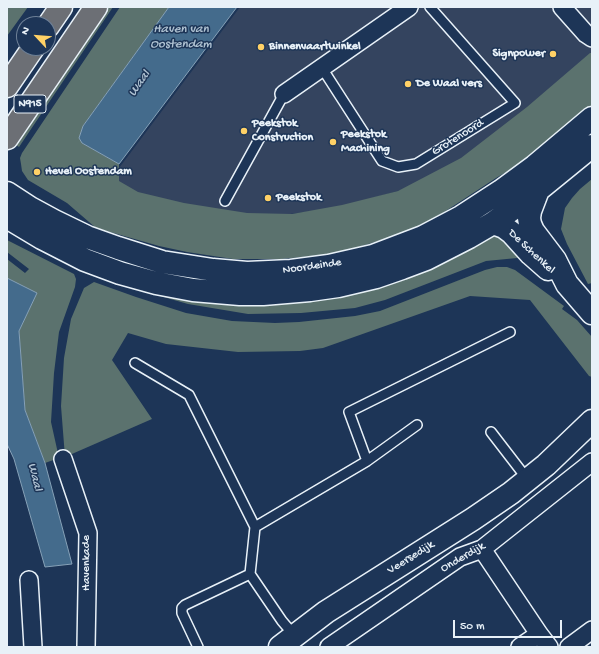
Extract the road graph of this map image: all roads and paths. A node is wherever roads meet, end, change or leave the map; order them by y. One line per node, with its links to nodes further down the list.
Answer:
1 (61, 7): 6 (main road)
2 (96, 7): 13 (main road, N915)
3 (409, 7): 9 (street)
4 (430, 7): 9 (lane, Grotenoord)
5 (562, 7): 7 (street)
6 (55, 16)
7 (592, 38)
8 (28, 56): 10 (main road, N915)
9 (322, 68): 11 (street)
10 (7, 86)
11 (284, 94): 17 (lane)
12 (592, 118): 16 (main road, Noordeinde)
13 (7, 138)
14 (592, 146): 15 (main road, Noordeinde)
15 (538, 190): 19 (main road, Noordeinde); 20 (main road, De Schenkel)
16 (7, 193)
17 (225, 201)
18 (7, 217): 19 (main road, Noordeinde)
19 (493, 223): 20 (main road, De Schenkel)
20 (568, 284): 21 (main road, De Schenkel)
21 (592, 313)
22 (510, 332): 28 (lane)
23 (135, 363): 31 (lane)
24 (592, 421): 30 (main road, Veersedijk)
25 (417, 425): 28 (lane)
26 (491, 432): 30 (lane)
27 (63, 459): 39 (street, Havenkade)
28 (367, 462): 31 (lane)
29 (592, 462): 32 (street, Onderdijk)
30 (528, 480): 36 (main road, Veersedijk)
31 (255, 527): 33 (lane)
32 (482, 549): 37 (street); 41 (street, Onderdijk)
33 (250, 574): 36 (lane, Veersedijk); 40 (lane)
34 (29, 580): 38 (street)
35 (592, 630): 43 (street)
36 (287, 641)
37 (544, 641): 42 (street)
38 (33, 647)
39 (86, 647)
40 (198, 647)
41 (329, 647)
42 (520, 647)
43 (569, 647)

